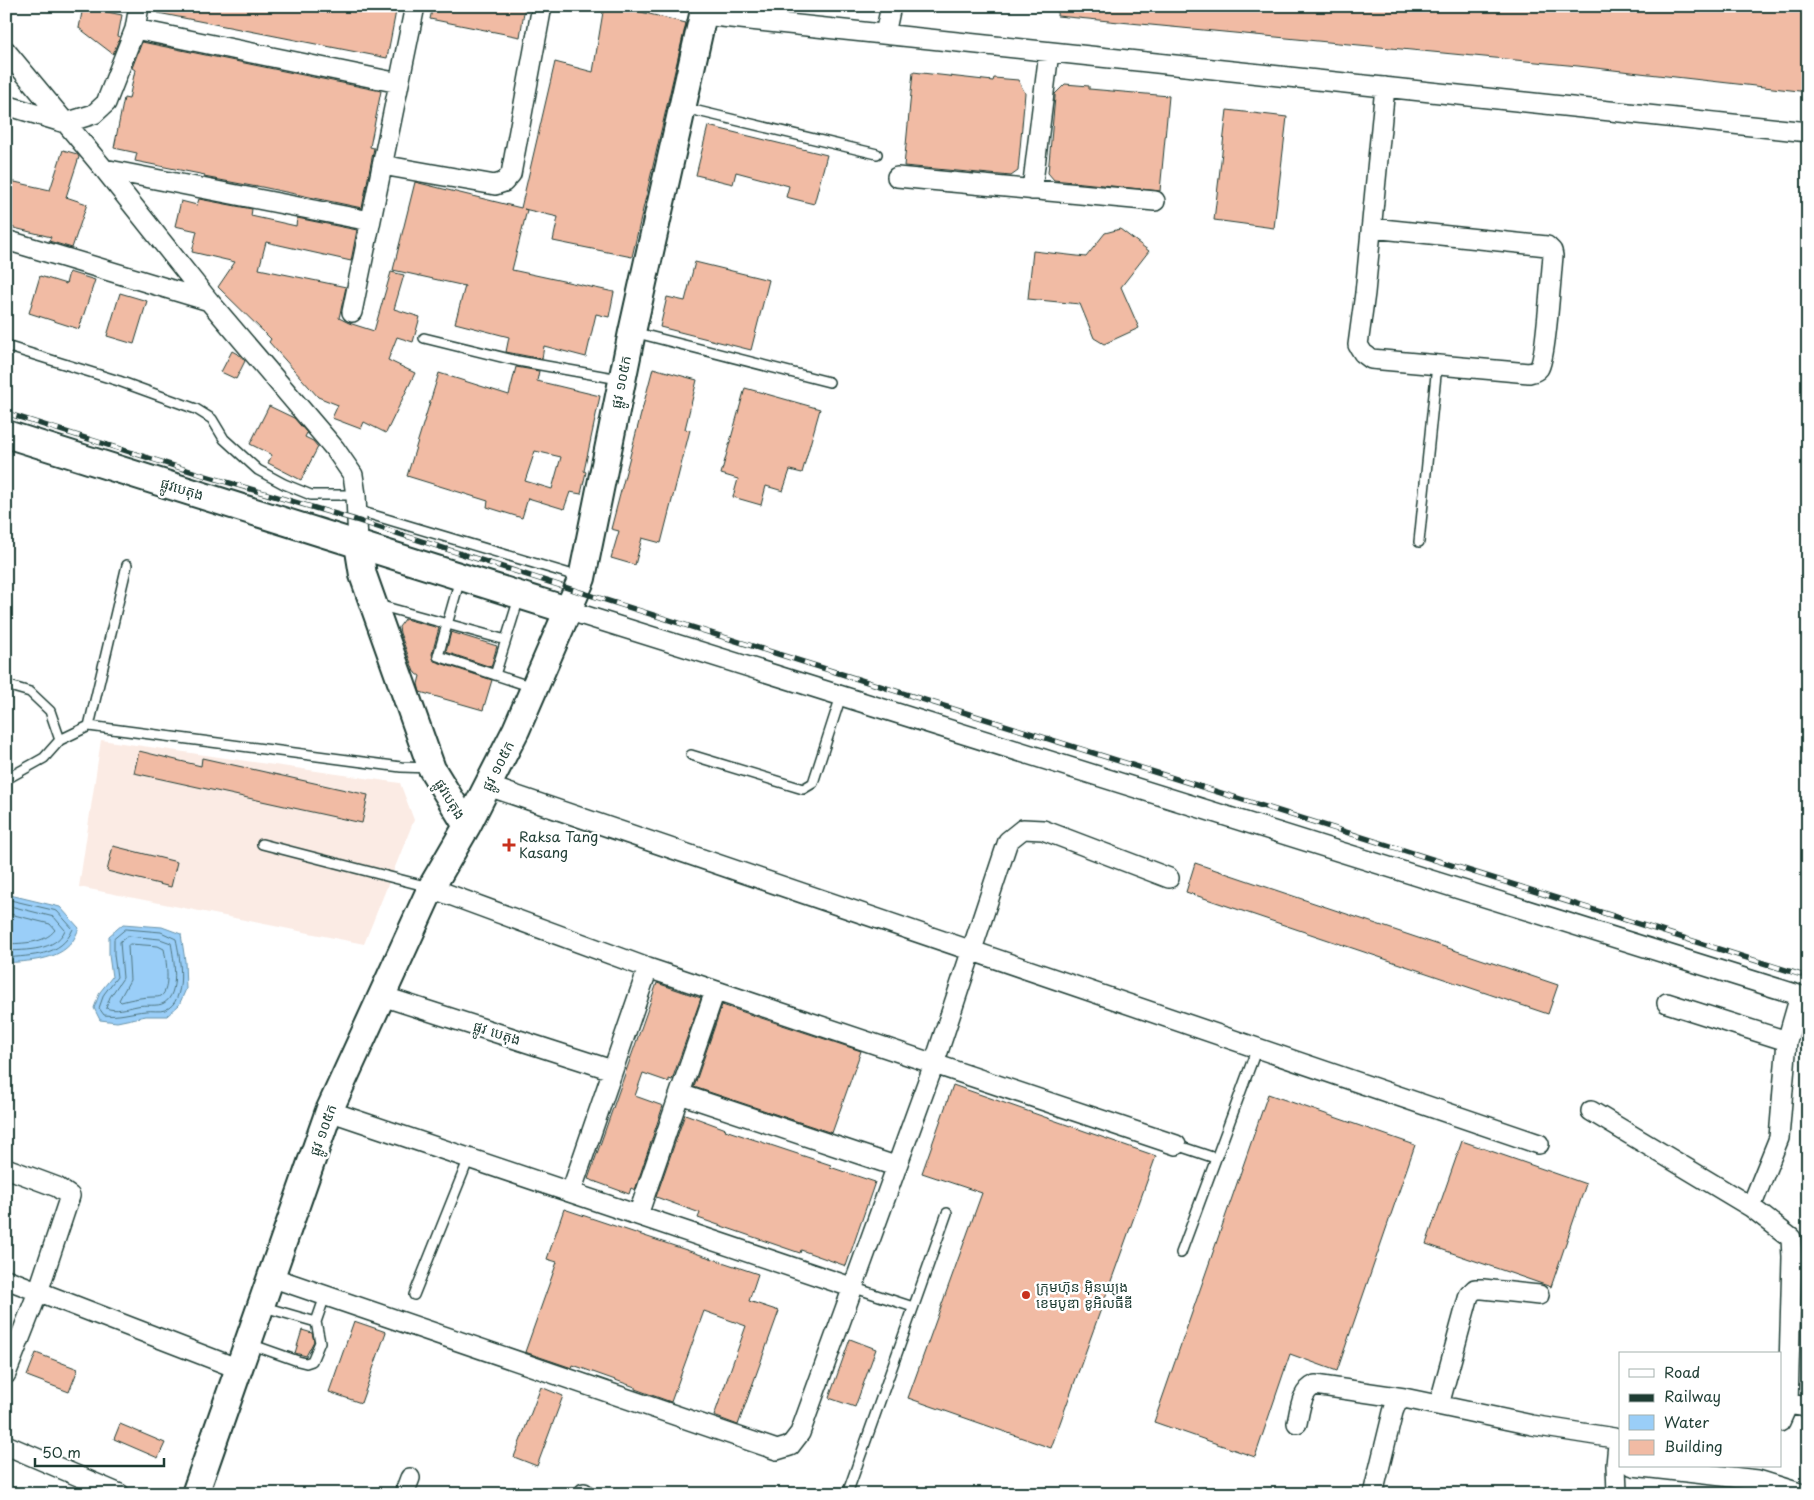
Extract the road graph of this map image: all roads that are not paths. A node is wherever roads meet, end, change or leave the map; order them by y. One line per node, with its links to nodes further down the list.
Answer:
1 (140, 6): 6 (street)
2 (415, 6): 10 (street)
3 (542, 6): 17 (street)
4 (891, 6): 7 (street)
5 (704, 11): 7 (street); 13 (main road, ផ្លូវ ១០៥ក)
6 (135, 29): 10 (street); 14 (street)
7 (885, 34): 9 (street)
8 (6, 51): 14 (street)
9 (1048, 52): 11 (street); 20 (street)
10 (399, 83): 17 (street)
11 (1386, 87): 15 (street); 23 (street)
12 (6, 105): 14 (street)
13 (682, 107): 16 (lane); 27 (main road, ផ្លូវ ១០៥ក)
14 (65, 123): 18 (street)
15 (1808, 132)
16 (877, 154)
17 (382, 165): 22 (street)
18 (104, 169): 22 (street); 25 (street)
19 (897, 177): 20 (street)
20 (1032, 190): 21 (street)
21 (1155, 201)
22 (370, 221): 26 (street)
23 (1372, 228): 30 (street); 30 (street)
24 (6, 240): 25 (street)
25 (208, 301): 34 (street)
26 (352, 312)
27 (632, 332): 31 (main road, ផ្លូវ ១០៥ក); 32 (lane)
28 (424, 338): 31 (lane)
29 (6, 346): 34 (lane)
30 (1437, 365): 35 (lane)
31 (622, 380): 39 (main road, ផ្លូវ ១០៥ក)
32 (829, 382)
33 (6, 434): 36 (main road, ផ្លូវបេតុង)
34 (356, 502): 36 (street); 39 (lane)
35 (1419, 542)
36 (358, 544): 38 (main road, ផ្លូវបេតុង); 41 (main road, ផ្លូវបេតុង)
37 (127, 565): 49 (lane)
38 (461, 576): 40 (main road, ផ្លូវបេតុង); 43 (lane)
39 (582, 578): 42 (main road, ផ្លូវ ១០៥ក)
40 (520, 595): 42 (main road, ផ្លូវបេតុង); 44 (lane)
41 (373, 603): 43 (lane); 52 (main road, ផ្លូវបេតុង)
42 (570, 611): 47 (main road, ផ្លូវ ១០៥ក); 48 (street)
43 (447, 624): 44 (lane); 45 (lane)
44 (506, 640): 45 (lane)
45 (494, 675): 47 (lane)
46 (6, 685): 50 (lane)
47 (535, 688): 54 (main road, ផ្លូវ ១០៥ក)
48 (841, 696): 51 (lane); 63 (street)
49 (89, 726): 50 (lane); 52 (lane)
50 (60, 740): 53 (lane)
51 (691, 755)
52 (432, 769): 55 (main road, ផ្លូវបេតុង)
53 (6, 777)
54 (488, 786): 55 (main road, ផ្លូវ ១០៥ក); 59 (street)
55 (467, 826): 58 (main road, ផ្លូវ ១០៥ក)
56 (262, 844): 58 (lane)
57 (1169, 878): 59 (street)
58 (430, 888): 60 (street); 62 (main road, ផ្លូវ ១០៥ក)
59 (971, 950): 66 (street); 67 (street)
60 (648, 968): 61 (street); 68 (street)
61 (715, 991): 67 (street); 69 (street)
62 (382, 996): 68 (street, ផ្លូវ បេតុង); 70 (main road, ផ្លូវ ១០៥ក)
63 (1804, 997): 65 (street)
64 (1667, 1003): 65 (street)
65 (1787, 1041): 79 (street)
66 (1257, 1048): 72 (street); 75 (lane)
67 (934, 1064): 73 (street); 76 (street)
68 (612, 1070): 78 (street)
69 (680, 1094): 76 (street); 81 (street)
70 (329, 1111): 74 (street); 83 (main road, ផ្លូវ ១០៥ក)
71 (1591, 1111): 79 (street)
72 (1539, 1144)
73 (1176, 1145): 75 (lane)
74 (469, 1158): 78 (street); 87 (lane)
75 (1215, 1158): 82 (lane)
76 (895, 1166): 85 (street)
77 (6, 1168): 86 (street)
78 (571, 1192): 81 (street)
79 (1751, 1207): 97 (street)
80 (947, 1213): 91 (lane)
81 (638, 1215): 85 (street)
82 (1181, 1254)
83 (271, 1277): 88 (street); 90 (main road, ផ្លូវ ១០៥ក)
84 (6, 1279): 86 (street)
85 (852, 1287): 88 (street); 91 (lane)
86 (38, 1292): 94 (street); 95 (street)
87 (414, 1295)
88 (325, 1296): 92 (lane)
89 (1539, 1296): 98 (street)
90 (261, 1306): 92 (lane); 93 (main road, ផ្លូវ ១០៥ក)
91 (913, 1307): 109 (lane)
92 (316, 1322): 93 (lane)
93 (248, 1343): 94 (main road, ផ្លូវ ១០៥ក)
94 (240, 1369): 108 (main road, ផ្លូវ ១០៥ក)
95 (6, 1374)
96 (1404, 1398): 98 (street); 101 (street); 110 (street)
97 (1788, 1404): 99 (street); 100 (street)
98 (1439, 1405): 103 (street)
99 (1808, 1407)
100 (1782, 1418)
101 (1297, 1423)
102 (6, 1445): 107 (street)
103 (1619, 1448)
104 (1622, 1468): 111 (street)
105 (1674, 1468): 106 (street)
106 (1760, 1473): 112 (street)
107 (119, 1494)
108 (196, 1494)
109 (847, 1494)
110 (1373, 1494)
111 (1617, 1494)
112 (1802, 1494)

